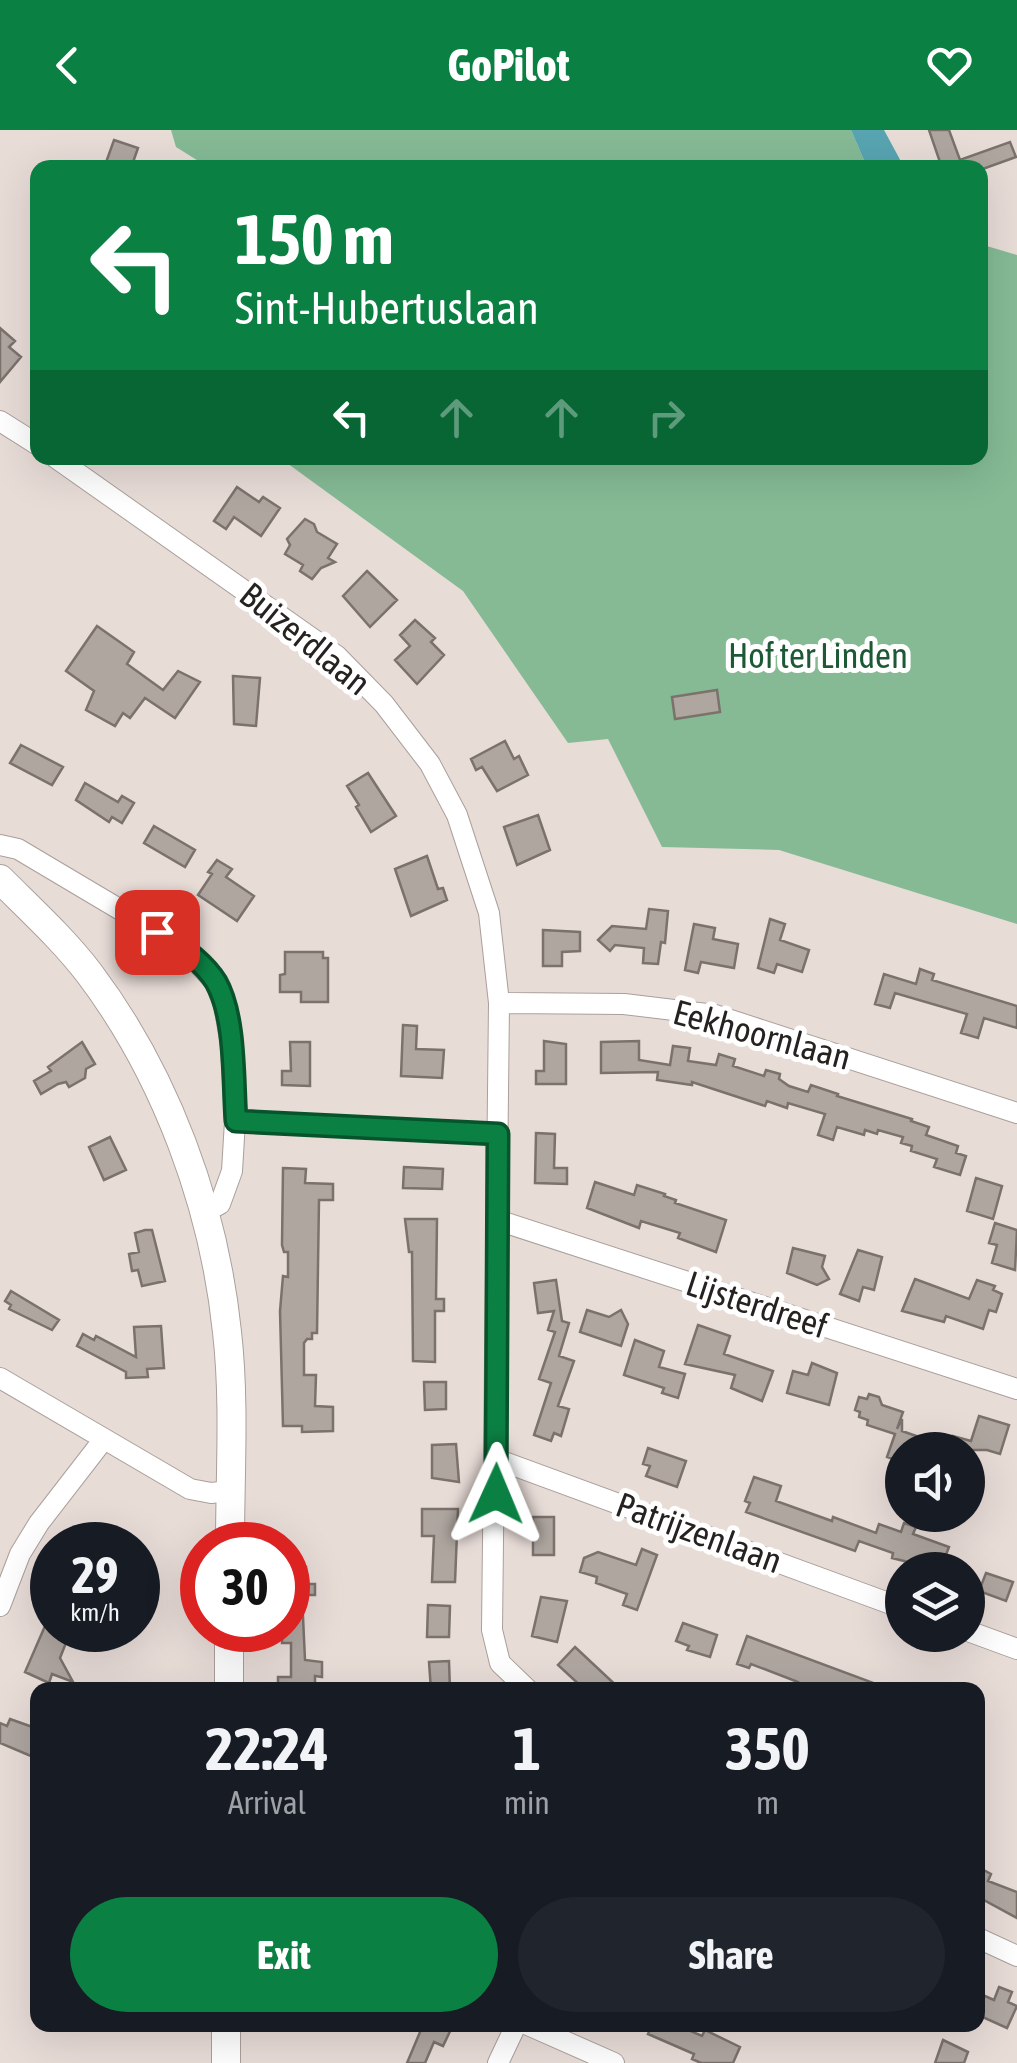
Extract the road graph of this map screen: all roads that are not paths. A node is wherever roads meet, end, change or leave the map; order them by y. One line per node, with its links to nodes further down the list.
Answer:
1 (0, 421): 2 (street)
2 (30, 440)
3 (66, 465): 6 (street, Buizerdlaan)
4 (0, 844): 8 (street)
5 (0, 879): 10 (main road)
6 (499, 1003): 7 (street, Eekhoornlaan); 9 (street, Buizerdlaan)
7 (1017, 1113)
8 (236, 1121): 9 (street); 10 (street)
9 (498, 1134): 11 (street, Buizerdlaan)
10 (205, 1212): 16 (main road)
11 (497, 1220): 13 (street, Lijsterdreef); 15 (street, Buizerdlaan)
12 (0, 1378): 14 (street)
13 (1017, 1390)
14 (104, 1438): 16 (street); 19 (street)
15 (496, 1459): 18 (street, Patrijzenlaan); 24 (street, Buizerdlaan)
16 (230, 1490): 17 (main road)
17 (230, 1522)
18 (885, 1602)
19 (0, 1606)
20 (985, 1638): 21 (street)
21 (1017, 1650)
22 (229, 1652): 23 (main road)
23 (229, 1682)
24 (519, 1682)
25 (985, 1941): 26 (street)
26 (1017, 1956)
27 (226, 2032): 30 (main road)
28 (513, 2032): 31 (street)
29 (544, 2032): 32 (street)
30 (226, 2063)
31 (498, 2063)
32 (614, 2063)

